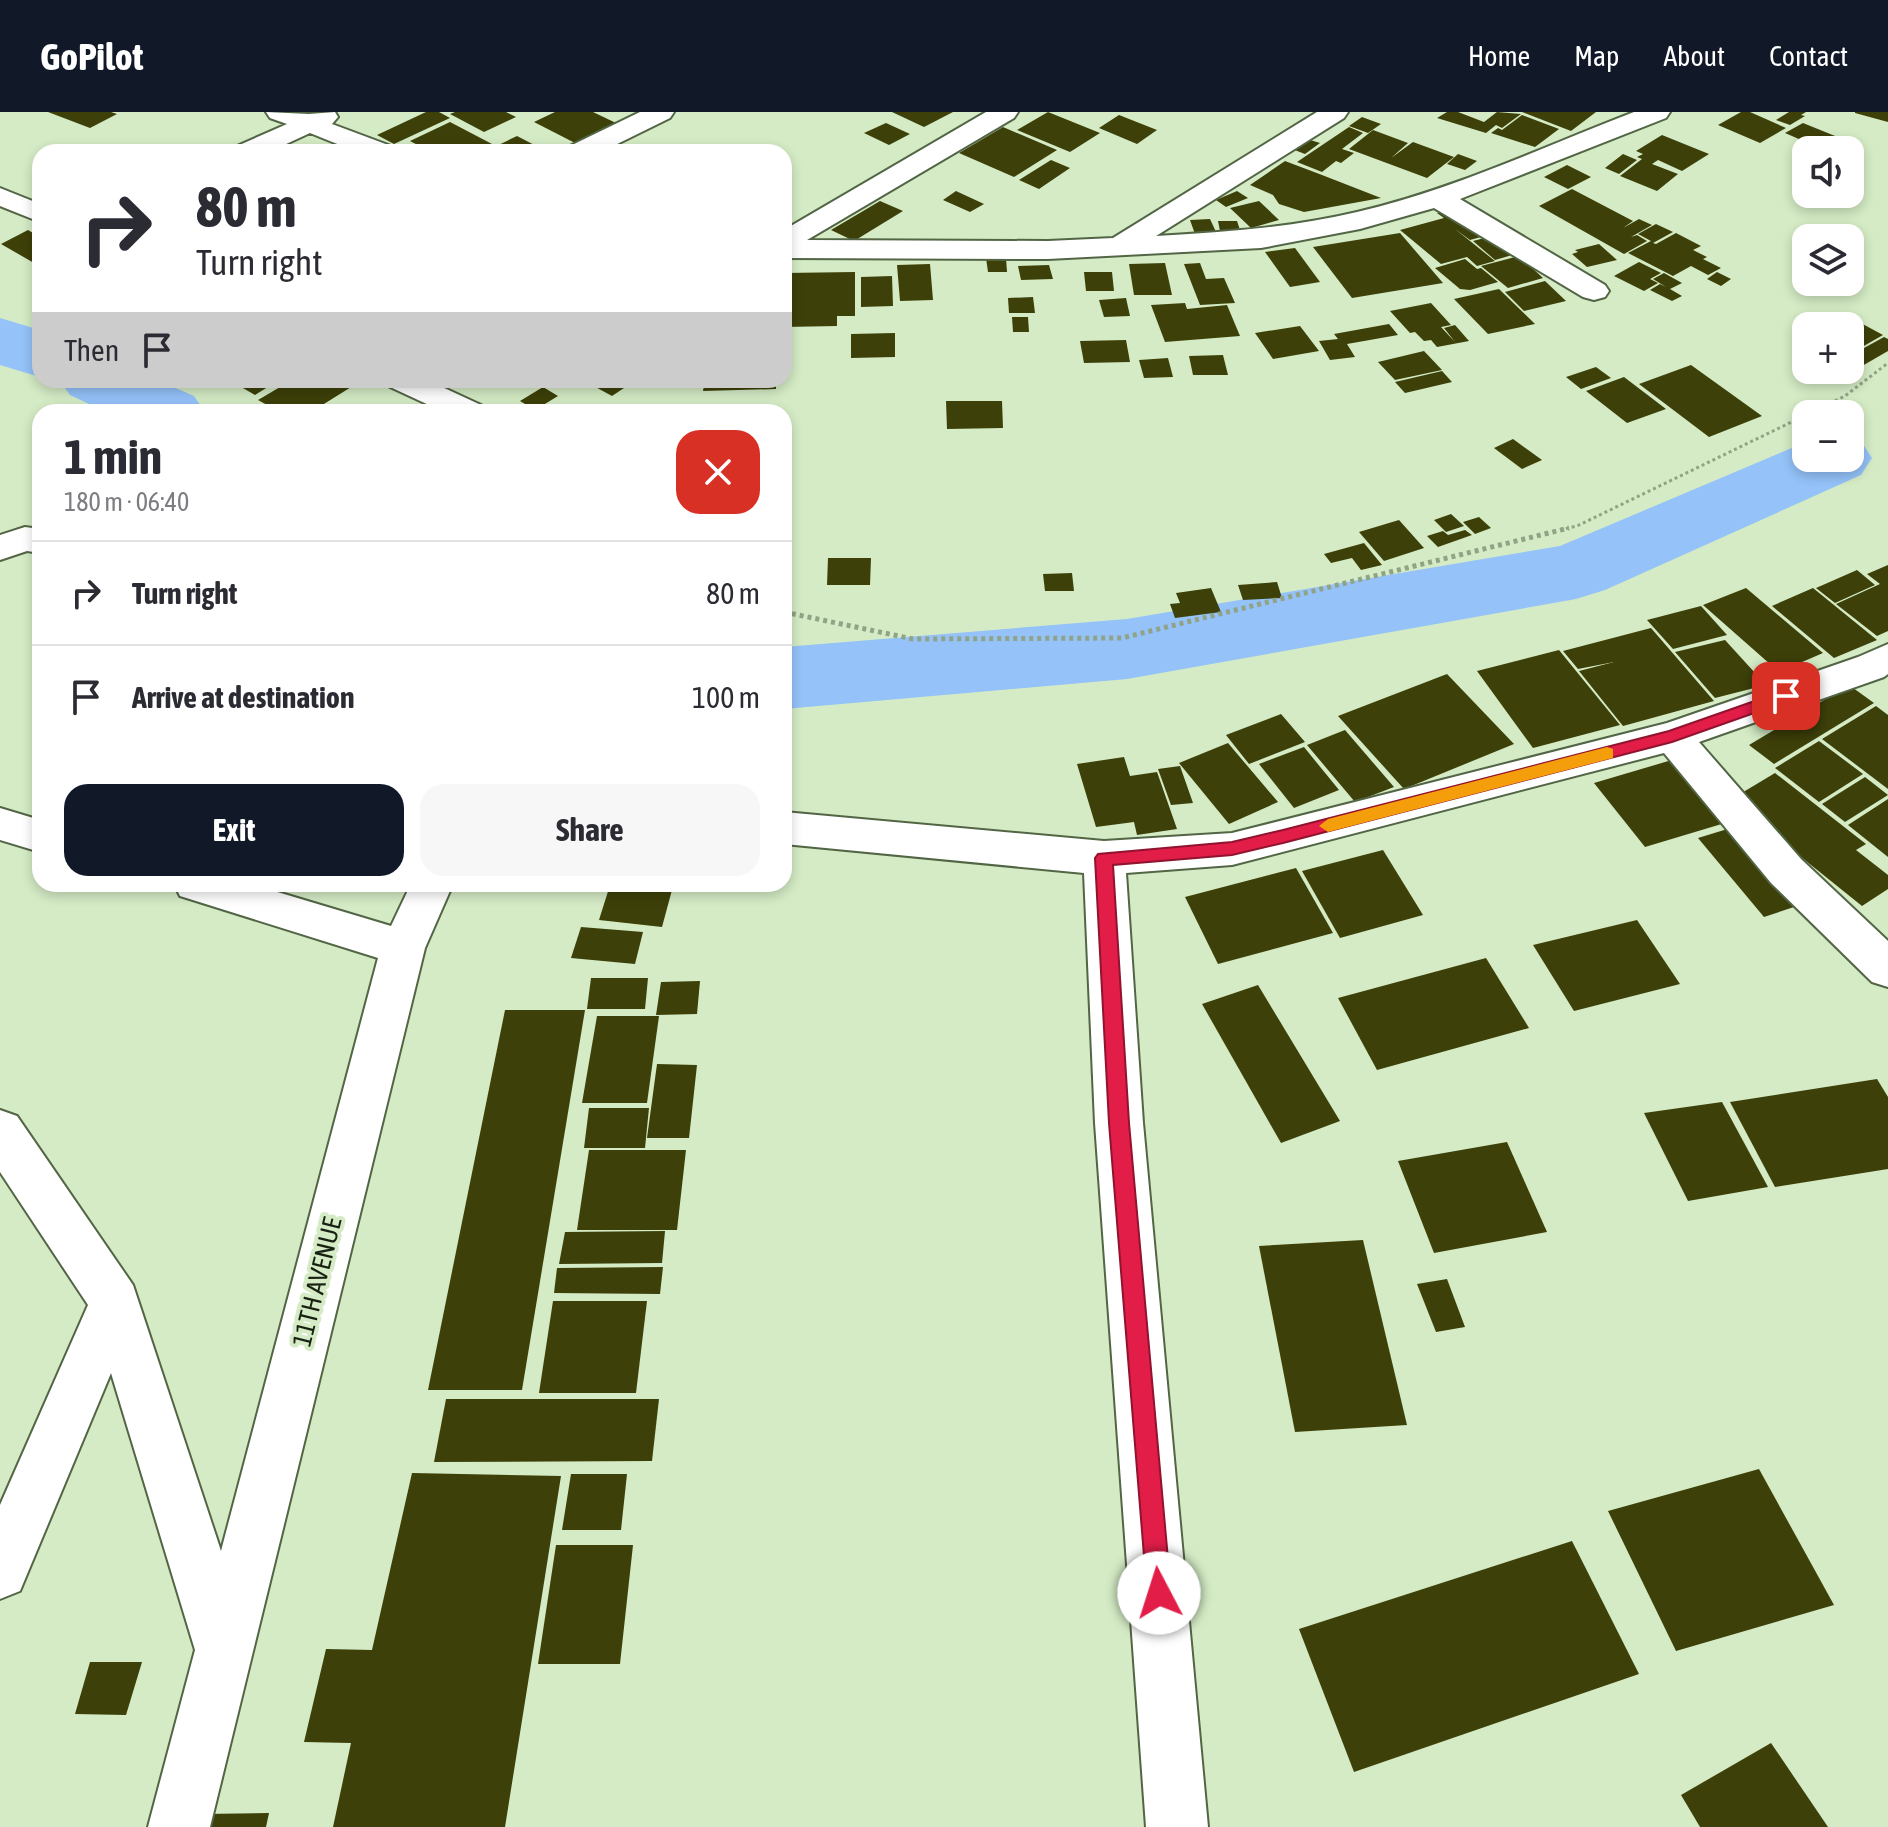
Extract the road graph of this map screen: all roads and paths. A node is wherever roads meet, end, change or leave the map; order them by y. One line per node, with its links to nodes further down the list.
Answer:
1 (279, 112): 7 (street)
2 (337, 112): 7 (street)
3 (661, 112): 10 (street)
4 (1005, 112): 14 (street)
5 (1335, 112): 15 (street)
6 (1657, 112): 12 (street)
7 (311, 124): 8 (street); 9 (street)
8 (265, 144)
9 (361, 144)
10 (596, 144)
11 (0, 196): 13 (street)
12 (1438, 198): 15 (street); 17 (street)
13 (32, 210)
14 (792, 237)
15 (1117, 248): 16 (street)
16 (792, 249)
17 (1594, 291)
18 (1888, 363): 20 (path)
19 (418, 388): 21 (street)
20 (1837, 400)
21 (453, 404)
22 (1792, 421): 25 (path)
23 (32, 540): 24 (street)
24 (0, 548)
25 (792, 614)
26 (1882, 667): 27 (street)
27 (1672, 736): 29 (street); 33 (street)
28 (792, 829): 29 (street)
29 (1095, 858): 39 (street)
30 (221, 892): 32 (street)
31 (428, 892): 32 (street, 11TH AVENUE)
32 (403, 948): 37 (street, 11TH AVENUE)
33 (1888, 969)
34 (0, 1131): 35 (street)
35 (115, 1302): 36 (street); 37 (street)
36 (0, 1571)
37 (224, 1649): 38 (street, 11TH AVENUE)
38 (179, 1827)
39 (1177, 1827)

